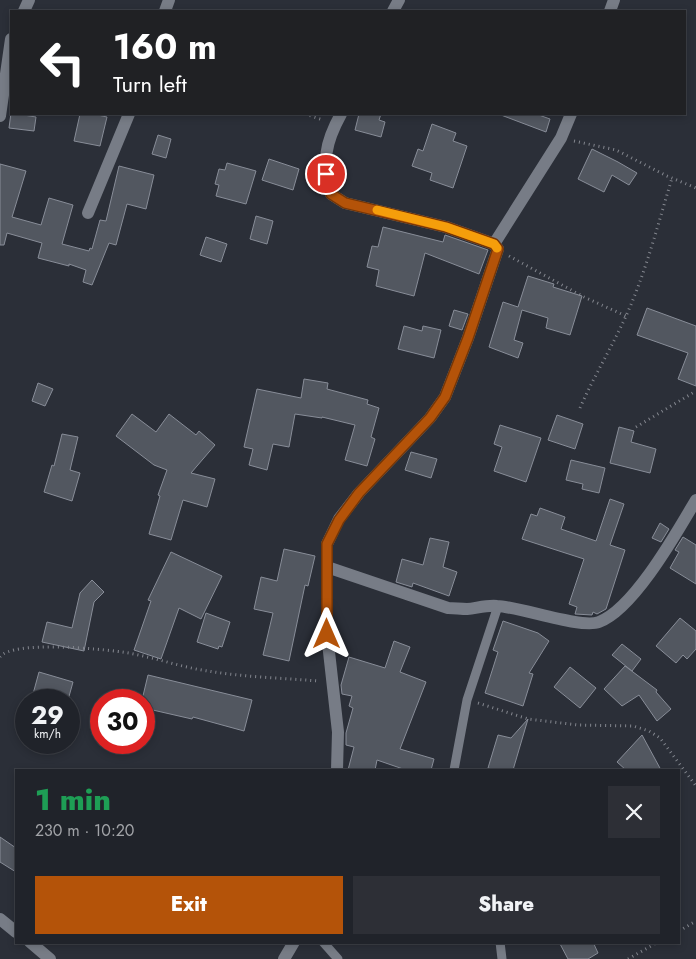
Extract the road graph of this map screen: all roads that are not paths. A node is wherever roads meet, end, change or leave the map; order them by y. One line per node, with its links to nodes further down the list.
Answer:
1 (7, 39): 5 (street)
2 (129, 115): 6 (street)
3 (340, 115): 7 (street)
4 (571, 115): 7 (street)
5 (0, 116)
6 (88, 213)
7 (496, 246): 9 (street)
8 (696, 500): 10 (street)
9 (327, 567): 10 (street); 11 (street)
10 (498, 606): 12 (lane)
11 (337, 769)
12 (454, 769)
13 (0, 919): 14 (street)
14 (15, 931)
15 (32, 944): 19 (street)
16 (293, 944): 20 (street)
17 (325, 944): 21 (lane)
18 (500, 944): 22 (lane)
19 (50, 959)
20 (284, 959)
21 (338, 959)
22 (502, 959)

